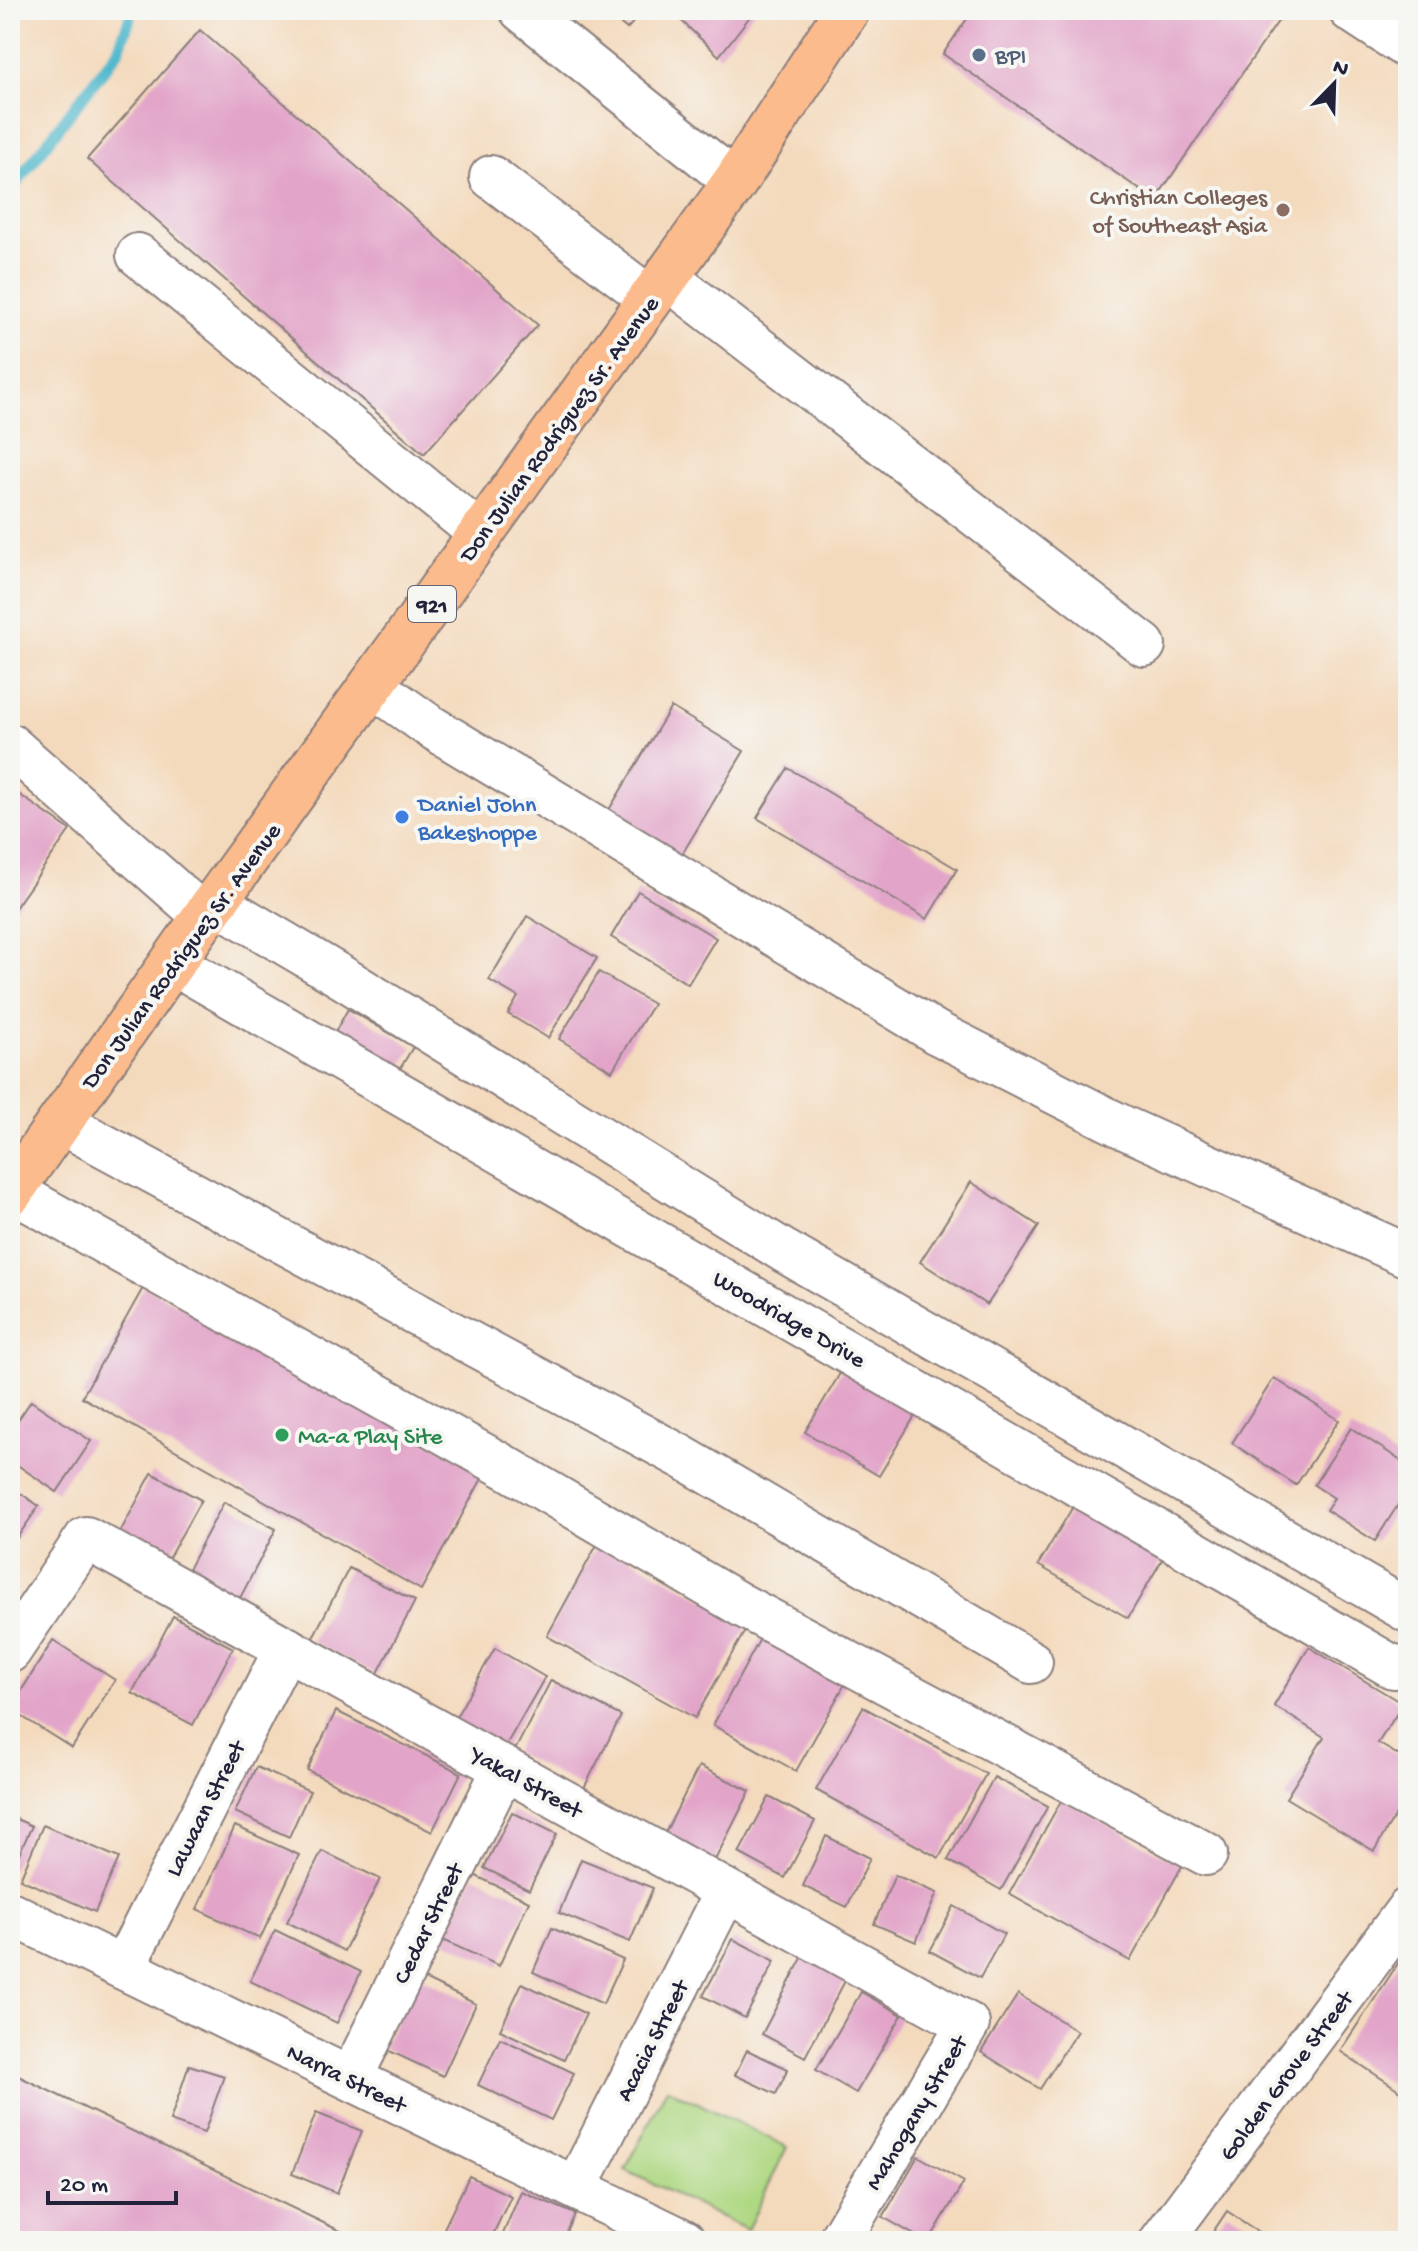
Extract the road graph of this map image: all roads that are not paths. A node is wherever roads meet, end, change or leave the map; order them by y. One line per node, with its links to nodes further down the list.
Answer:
1 (521, 10): 6 (street)
2 (847, 10): 6 (main road, Don Julian Rodriguez Sr. Avenue / 921)
3 (1350, 10): 4 (street)
4 (1408, 48)
5 (491, 177): 8 (street)
6 (735, 182): 8 (main road, Don Julian Rodriguez Sr. Avenue / 921)
7 (138, 255): 9 (street)
8 (658, 288): 9 (main road, Don Julian Rodriguez Sr. Avenue / 921); 10 (street)
9 (482, 535): 11 (main road, Don Julian Rodriguez Sr. Avenue / 921)
10 (1144, 645)
11 (373, 686): 13 (main road, Don Julian Rodriguez Sr. Avenue / 921); 18 (street)
12 (10, 745): 13 (street)
13 (210, 910): 14 (main road, Don Julian Rodriguez Sr. Avenue / 921); 17 (street)
14 (173, 963): 15 (main road, Don Julian Rodriguez Sr. Avenue / 921); 19 (street, Woodridge Drive)
15 (60, 1122): 16 (main road, Don Julian Rodriguez Sr. Avenue / 921); 23 (street)
16 (11, 1192): 26 (street)
17 (784, 1251): 19 (street); 20 (street)
18 (1408, 1256)
19 (756, 1298): 24 (street, Woodridge Drive)
20 (1408, 1611)
21 (286, 1648): 22 (street, Yakal Street); 25 (street, Yakal Street); 30 (street, Lawaan Street)
22 (10, 1651)
23 (1031, 1662)
24 (1408, 1666)
25 (504, 1768): 27 (street, Yakal Street); 32 (street, Cedar Street)
26 (1206, 1854)
27 (726, 1891): 31 (street, Yakal Street); 33 (street, Acacia Street)
28 (1408, 1909): 36 (street, Golden Grove Street)
29 (10, 1913): 30 (street, Narra Street)
30 (123, 1968): 32 (street, Narra Street)
31 (968, 2024): 35 (street, Mahogany Street)
32 (351, 2078): 33 (street, Narra Street)
33 (576, 2188): 34 (street, Narra Street)
34 (684, 2241)
35 (839, 2241)
36 (1161, 2241)

